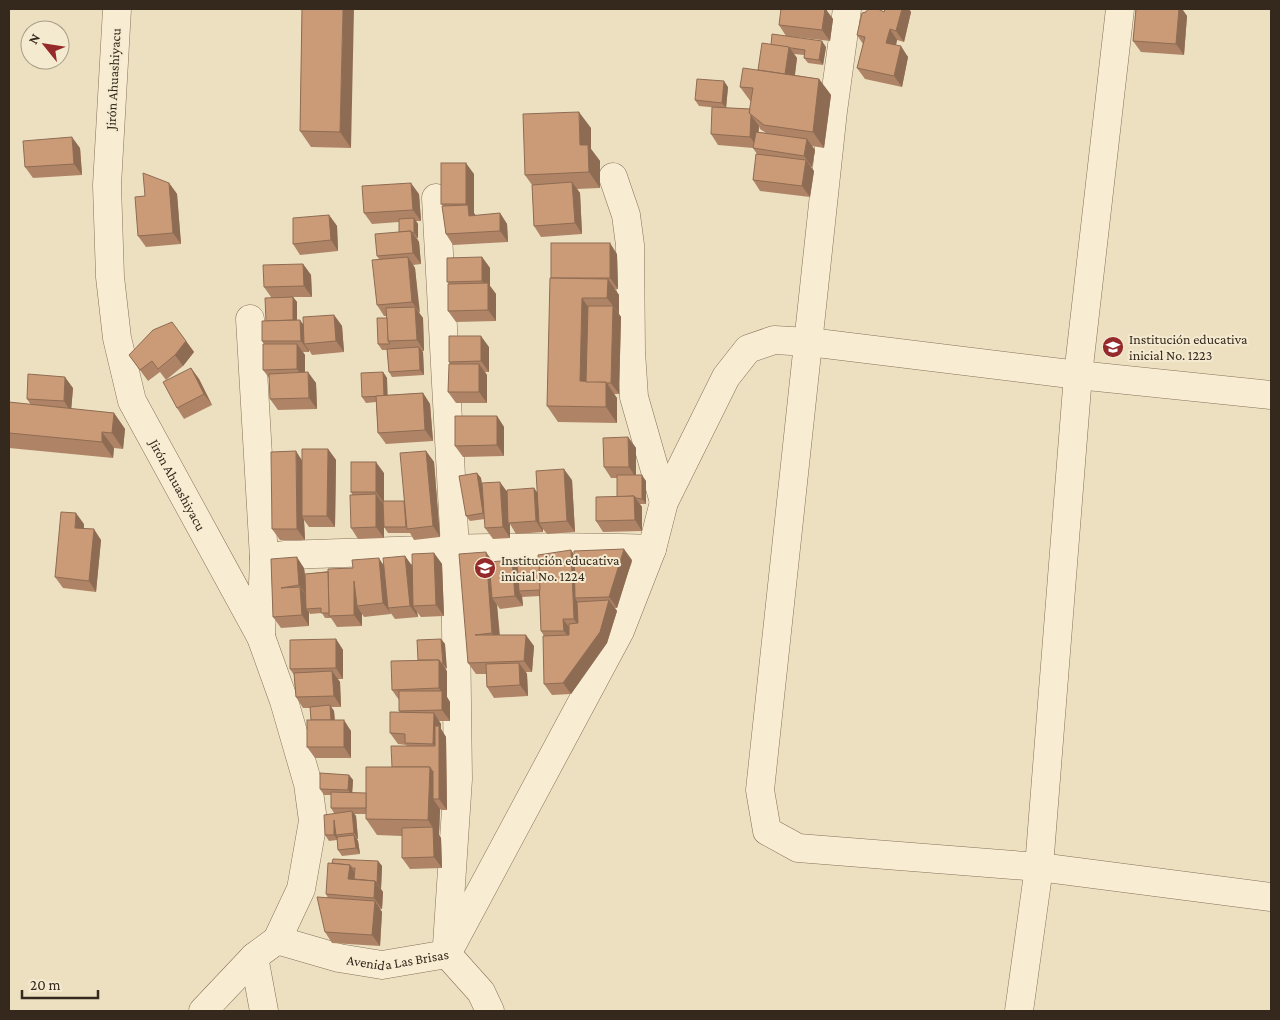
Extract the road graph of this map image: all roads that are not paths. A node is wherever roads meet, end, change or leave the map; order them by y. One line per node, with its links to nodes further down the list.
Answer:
1 (117, 9): 14 (street, Jirón Ahuashiyacu)
2 (847, 9): 7 (street)
3 (1120, 9): 8 (street)
4 (613, 177): 10 (street)
5 (436, 198): 12 (street)
6 (250, 319): 13 (street)
7 (809, 342): 8 (street); 10 (street); 15 (street)
8 (1078, 375): 9 (street); 15 (street)
9 (1271, 395)
10 (664, 502): 11 (street)
11 (652, 549): 12 (street); 18 (street)
12 (455, 550): 13 (street); 18 (street)
13 (264, 558): 14 (street)
14 (260, 637): 17 (street, Jirón Ahuashiyacu)
15 (1039, 867): 16 (street); 23 (street)
16 (1271, 898)
17 (277, 940): 18 (street, Avenida Las Brisas); 19 (street)
18 (447, 954): 22 (street, Avenida Las Brisas)
19 (254, 957): 20 (street); 21 (street)
20 (203, 1011)
21 (264, 1011)
22 (490, 1011)
23 (1019, 1011)

